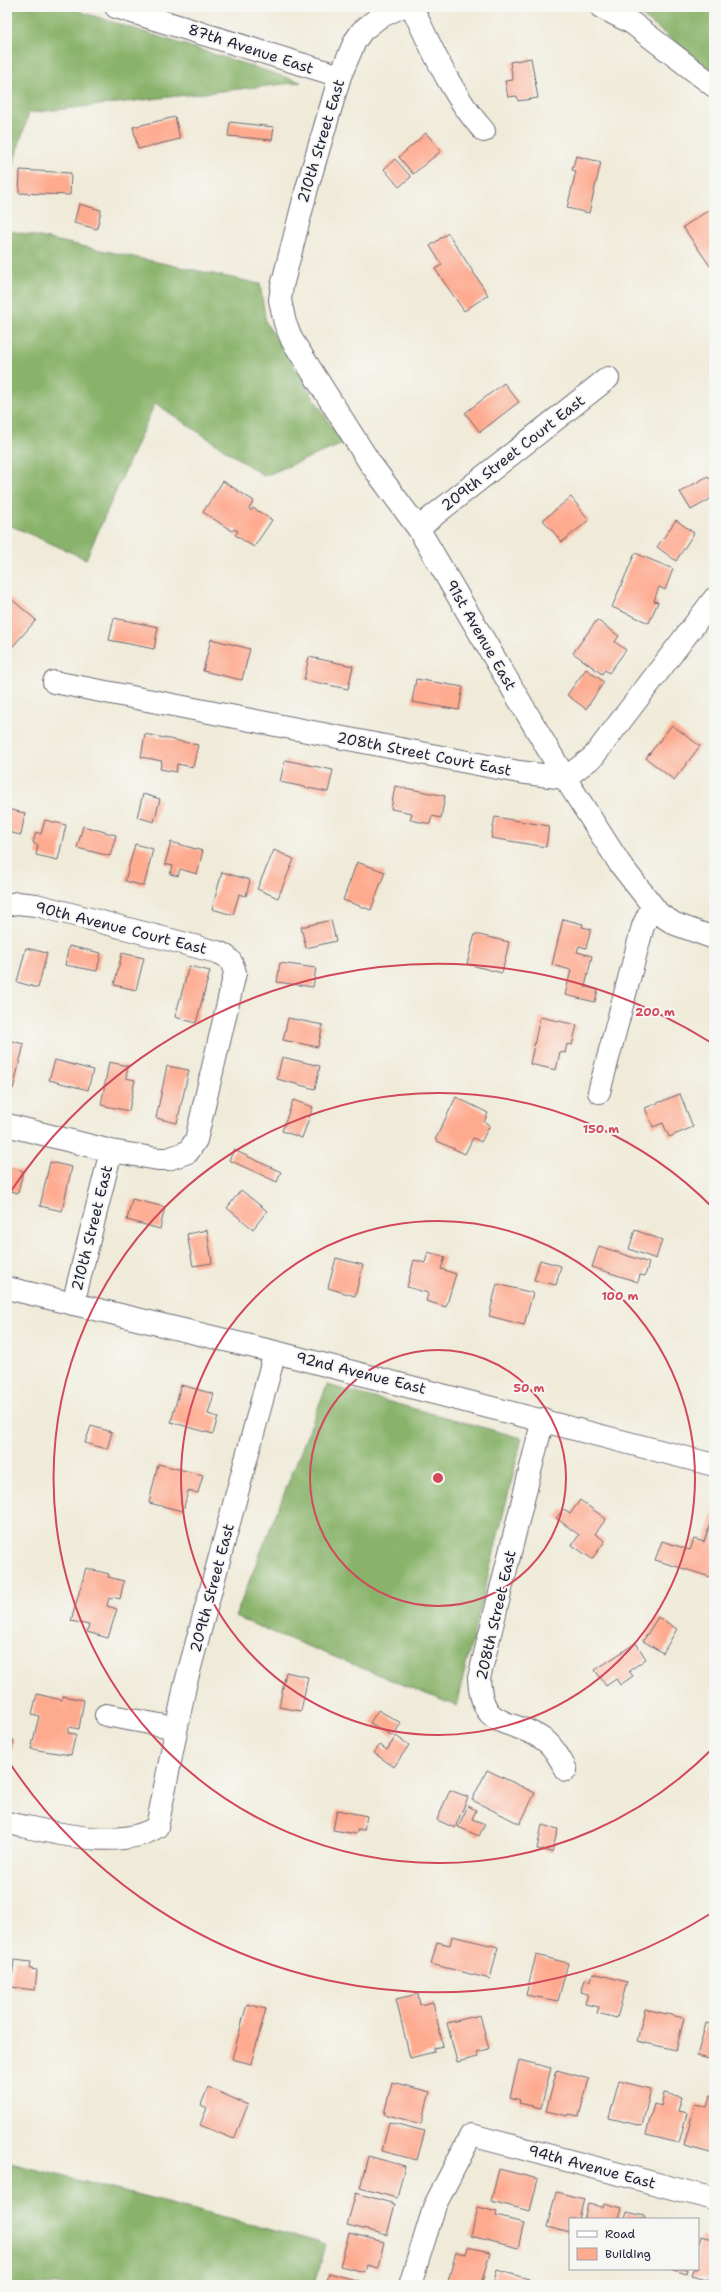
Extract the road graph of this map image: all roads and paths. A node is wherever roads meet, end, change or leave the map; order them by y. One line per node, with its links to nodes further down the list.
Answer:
1 (116, 7): 5 (street, 87th Avenue East)
2 (401, 7): 5 (street, 210th Street East)
3 (412, 7): 7 (street)
4 (601, 7): 6 (street)
5 (340, 76): 8 (street, 210th Street East)
6 (714, 86)
7 (484, 131)
8 (280, 300): 10 (street, 91st Avenue East)
9 (608, 378): 10 (street, 209th Street Court East)
10 (418, 528): 13 (street, 91st Avenue East)
11 (714, 599): 13 (street)
12 (54, 682): 13 (street, 208th Street Court East)
13 (565, 778): 15 (street, 91st Avenue East)
14 (7, 905): 19 (street, 90th Avenue Court East)
15 (652, 907): 16 (street, 91st Avenue East); 17 (street)
16 (714, 938)
17 (599, 1092)
18 (7, 1125): 19 (street)
19 (112, 1151): 21 (street, 210th Street East)
20 (7, 1288): 21 (street, 92nd Avenue East)
21 (73, 1304): 22 (street, 92nd Avenue East)
22 (275, 1352): 23 (street, 92nd Avenue East); 26 (street, 209th Street East)
23 (543, 1419): 24 (street, 92nd Avenue East); 27 (street, 208th Street East)
24 (714, 1465)
25 (106, 1715): 26 (street)
26 (176, 1728): 28 (street, 209th Street East)
27 (566, 1770)
28 (7, 1823)
29 (714, 2199): 30 (street, 94th Avenue East)
30 (410, 2285)

